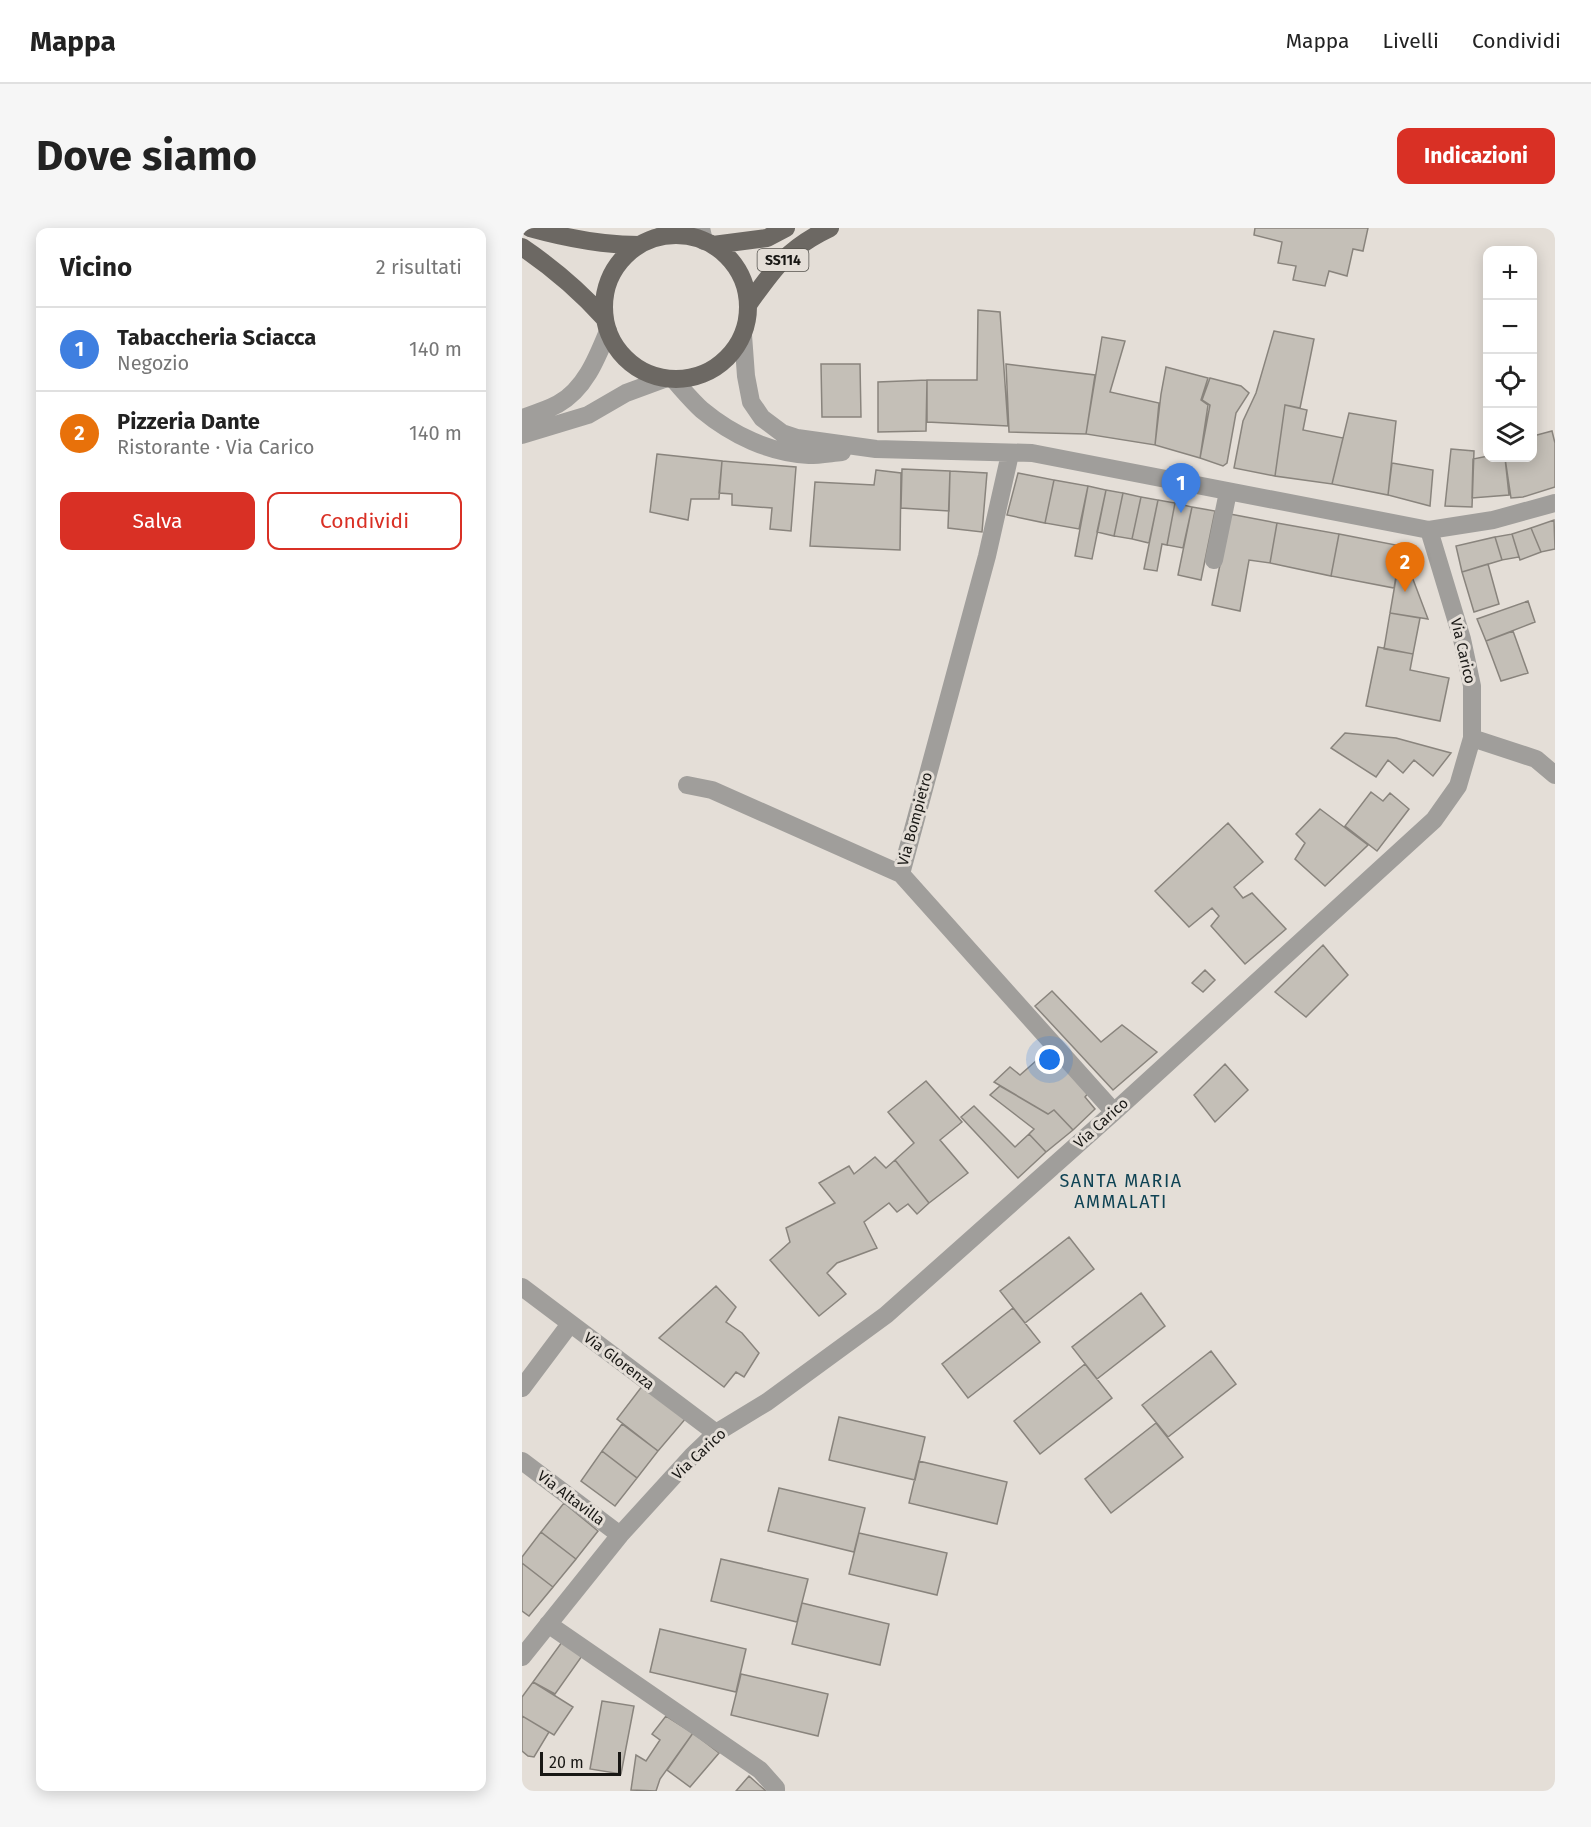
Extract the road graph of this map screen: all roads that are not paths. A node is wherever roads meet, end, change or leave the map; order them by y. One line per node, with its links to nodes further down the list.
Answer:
1 (530, 228): 6 (main road)
2 (786, 228): 5 (main road, SS114)
3 (830, 228): 8 (main road, SS114)
4 (664, 232): 5 (main road); 6 (main road)
5 (706, 238): 8 (main road)
6 (639, 245): 9 (main road)
7 (522, 247): 9 (main road)
8 (748, 304): 10 (main road)
9 (606, 325): 11 (main road); 12 (street)
10 (743, 335): 11 (main road); 14 (street)
11 (669, 379): 13 (street); 14 (street)
12 (522, 418)
13 (522, 435)
14 (876, 449): 15 (street)
15 (1010, 454): 16 (street); 23 (street, Via Bompietro)
16 (1228, 492): 18 (street); 19 (street)
17 (1555, 503): 18 (street)
18 (1429, 530): 20 (street, Via Carico)
19 (1214, 560)
20 (1472, 738): 21 (street); 24 (street, Via Carico)
21 (1555, 775)
22 (687, 785): 23 (street)
23 (901, 874): 24 (street, Via Bompietro)
24 (1114, 1112): 28 (street, Via Carico)
25 (522, 1287): 26 (street, Via Glorenza)
26 (570, 1324): 27 (street); 28 (street, Via Glorenza)
27 (522, 1388)
28 (716, 1433): 30 (street, Via Carico)
29 (522, 1461): 30 (street, Via Altavilla)
30 (620, 1535): 31 (street, Via Carico)
31 (548, 1624): 32 (street, Via Carico); 33 (street)
32 (525, 1647)
33 (776, 1791)

